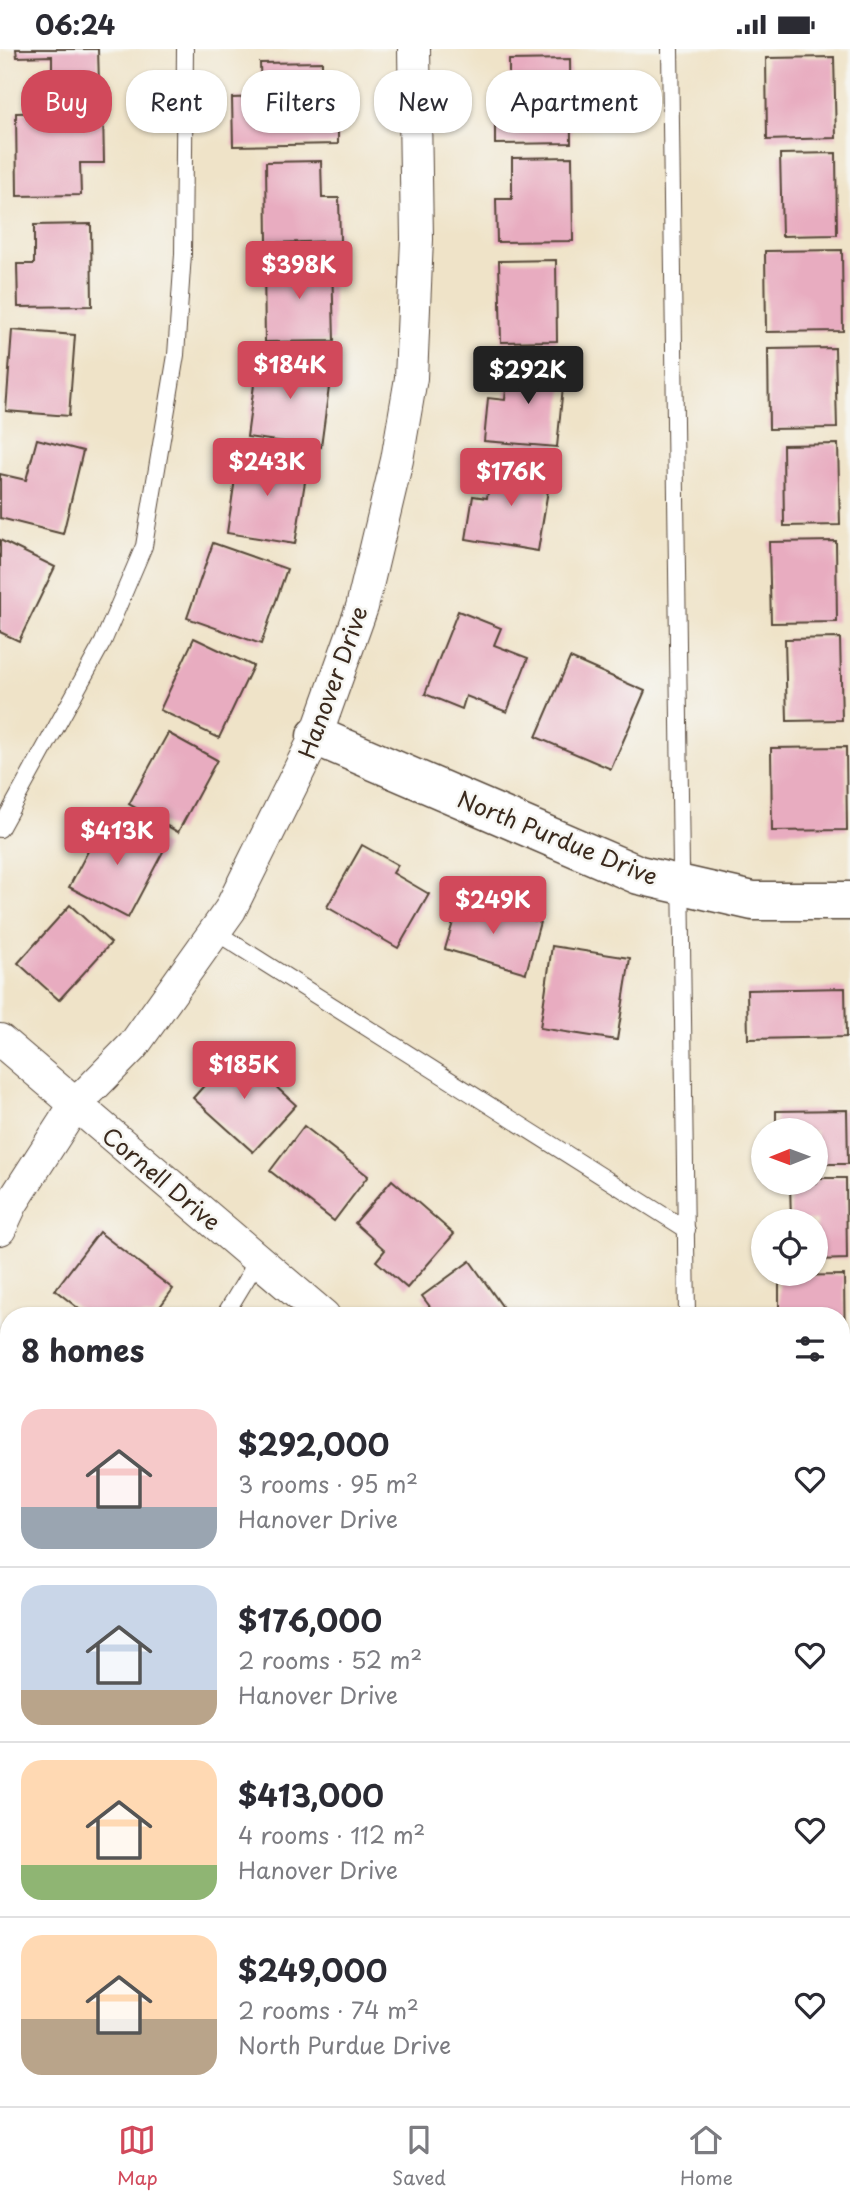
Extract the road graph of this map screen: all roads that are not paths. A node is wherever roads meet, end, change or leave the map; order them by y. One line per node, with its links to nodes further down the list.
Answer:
1 (185, 49): 5 (lane)
2 (414, 49): 4 (street, Hanover Drive)
3 (670, 49): 6 (lane)
4 (316, 736): 6 (street, North Purdue Drive); 8 (street, Hanover Drive)
5 (0, 829)
6 (684, 885): 7 (street, North Purdue Drive); 12 (lane)
7 (850, 901)
8 (214, 931): 10 (street, Hanover Drive); 12 (lane)
9 (0, 1040): 10 (street, Cornell Drive)
10 (75, 1105): 11 (street, Hanover Drive); 13 (street, Cornell Drive)
11 (0, 1229)
12 (687, 1230): 16 (lane)
13 (258, 1260): 14 (lane); 15 (street, Cornell Drive)
14 (229, 1307)
15 (313, 1307)
16 (687, 1307)

